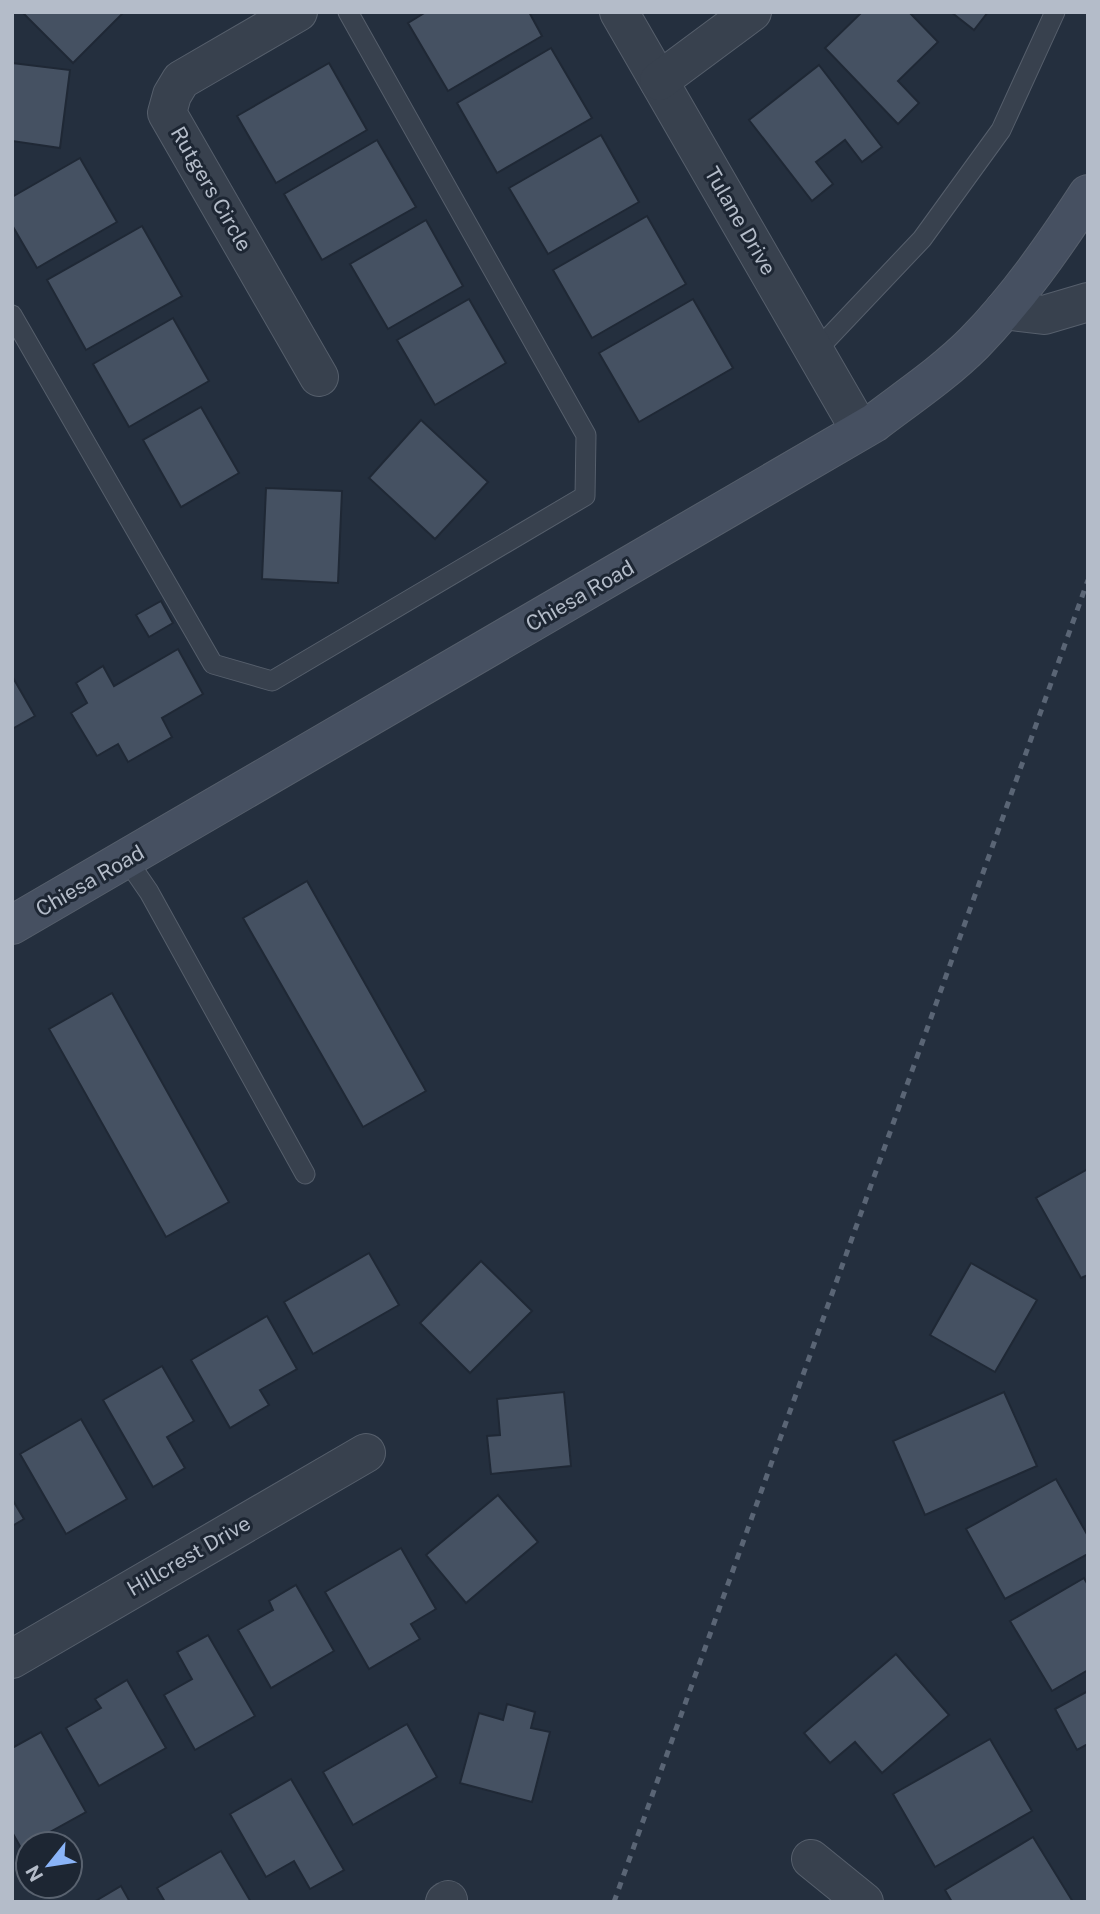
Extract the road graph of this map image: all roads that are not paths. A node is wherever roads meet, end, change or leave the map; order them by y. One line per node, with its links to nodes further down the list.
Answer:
1 (298, 12): 12 (street, Rutgers Circle)
2 (348, 12): 10 (lane)
3 (619, 12): 6 (street, Tulane Drive)
4 (752, 12): 6 (street)
5 (1055, 12): 11 (lane)
6 (659, 82): 11 (street, Tulane Drive)
7 (1088, 194): 9 (main road, Chiesa Road)
8 (1088, 302): 9 (street)
9 (1004, 310): 13 (main road, Chiesa Road)
10 (12, 315)
11 (815, 352): 13 (street, Tulane Drive)
12 (319, 377)
13 (860, 430): 14 (main road, Chiesa Road)
14 (127, 860): 15 (main road, Chiesa Road); 16 (lane)
15 (12, 926)
16 (305, 1174)
17 (366, 1453): 18 (street, Hillcrest Drive)
18 (12, 1659)
19 (811, 1859): 20 (street)
20 (864, 1902)

